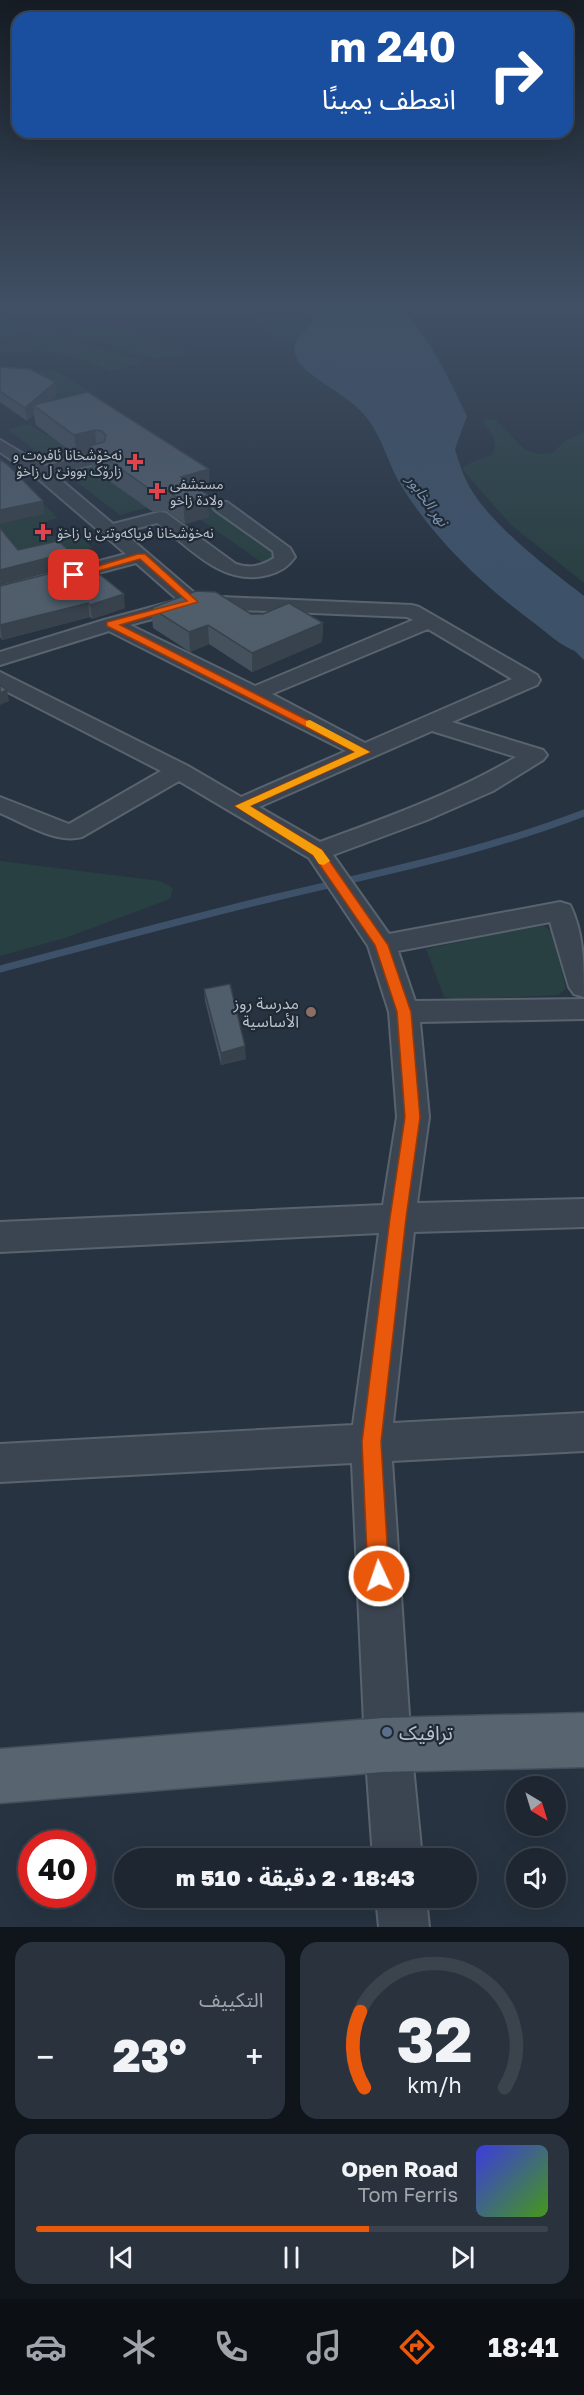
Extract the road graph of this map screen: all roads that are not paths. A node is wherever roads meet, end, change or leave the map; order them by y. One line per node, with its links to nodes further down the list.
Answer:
1 (0, 444): 3 (street)
2 (98, 458): 3 (street)
3 (41, 472): 5 (street)
4 (221, 506): 5 (street)
5 (110, 530): 6 (street)
6 (142, 556): 7 (street); 8 (street)
7 (0, 593)
8 (194, 602): 9 (street); 10 (street)
9 (429, 621): 13 (street); 14 (street)
10 (111, 624): 11 (street); 13 (street)
11 (0, 658)
12 (0, 679): 16 (street)
13 (254, 694): 15 (street)
14 (431, 723): 15 (street); 19 (street)
15 (364, 752): 18 (street)
16 (178, 771): 17 (street); 18 (street)
17 (0, 804)
18 (241, 806): 19 (street)
19 (318, 852): 20 (street)
20 (377, 938): 21 (street); 24 (street)
21 (577, 944): 22 (street)
22 (584, 987)
23 (584, 1009): 24 (street)
24 (404, 1012): 26 (street)
25 (584, 1213): 26 (street)
26 (398, 1218): 27 (street); 29 (street)
27 (0, 1237)
28 (584, 1432): 29 (street)
29 (371, 1442): 30 (street); 32 (street)
30 (0, 1463)
31 (584, 1740): 32 (main road)
32 (387, 1745): 33 (main road); 34 (street)
33 (0, 1776)
34 (397, 1848)
35 (402, 1908): 36 (street)
36 (404, 1927)

